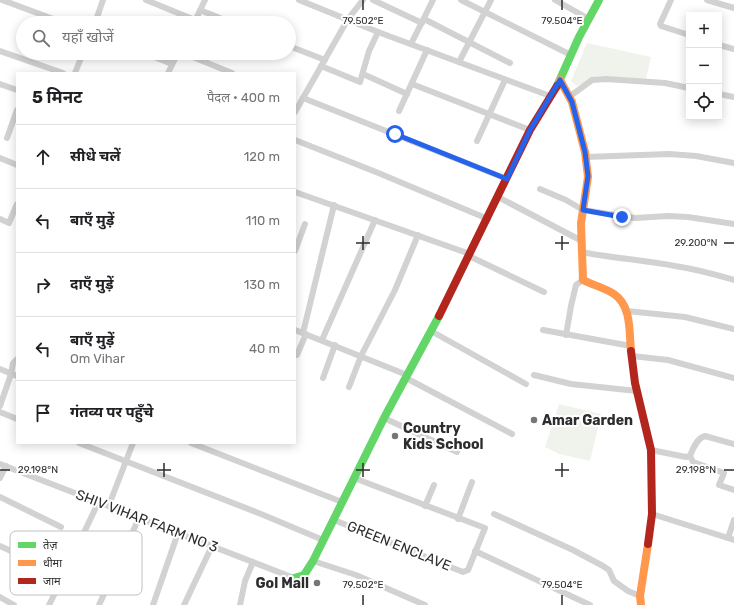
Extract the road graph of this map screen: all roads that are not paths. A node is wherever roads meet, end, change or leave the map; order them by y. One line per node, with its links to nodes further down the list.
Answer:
1 (2, 0): 18 (street)
2 (103, 0): 19 (street)
3 (146, 0): 20 (street)
4 (205, 0): 16 (street)
5 (299, 0): 23 (street)
6 (363, 0): 23 (street)
7 (374, 0): 25 (street)
8 (433, 0): 25 (street)
9 (461, 0): 17 (street)
10 (491, 0): 17 (street)
11 (555, 0): 24 (street)
12 (599, 0): 24 (street)
13 (671, 0): 27 (street)
14 (707, 0): 15 (street)
15 (734, 8)
16 (200, 10): 21 (street); 22 (street)
17 (485, 12): 28 (street); 35 (street)
18 (45, 16)
19 (97, 16)
20 (182, 16)
21 (198, 16)
22 (215, 16)
23 (348, 19): 26 (street); 43 (street)
24 (589, 19): 35 (street)
25 (423, 21): 28 (street); 29 (street)
26 (378, 32): 29 (street); 50 (street)
27 (686, 34)
28 (470, 42): 42 (street); 44 (street)
29 (411, 44): 33 (street)
30 (722, 46): 31 (street)
31 (734, 49)
32 (296, 50): 43 (street)
33 (427, 50): 42 (street); 54 (street)
34 (0, 51): 36 (street)
35 (571, 55): 52 (street)
36 (16, 57)
37 (26, 60): 46 (street)
38 (80, 60): 47 (street)
39 (162, 60): 45 (street)
40 (174, 60): 45 (street)
41 (200, 60): 49 (street)
42 (460, 62): 51 (street)
43 (323, 63): 50 (street); 62 (street)
44 (510, 63)
45 (172, 64): 48 (street)
46 (60, 72)
47 (75, 72)
48 (168, 72)
49 (230, 72)
50 (363, 74): 57 (street)
51 (506, 80): 59 (street); 66 (street)
52 (560, 80): 59 (street); 60 (street)
53 (0, 84): 56 (street)
54 (412, 84): 57 (street); 66 (street)
55 (686, 87): 60 (street)
56 (16, 90)
57 (406, 94): 64 (street)
58 (722, 95): 61 (street)
59 (550, 96): 67 (street)
60 (569, 96): 71 (street)
61 (734, 97)
62 (299, 99): 63 (street); 75 (street)
63 (296, 109)
64 (399, 111)
65 (16, 113): 68 (street)
66 (490, 114): 67 (street); 70 (street)
67 (530, 130): 75 (street)
68 (7, 138)
69 (296, 140): 83 (street)
70 (477, 141)
71 (586, 157): 73 (street); 81 (street)
72 (0, 158): 74 (street)
73 (734, 163)
74 (16, 165)
75 (507, 179): 78 (street)
76 (540, 189): 81 (street)
77 (296, 192): 79 (street)
78 (498, 197): 83 (street); 88 (street)
79 (334, 205): 84 (street); 100 (street)
80 (16, 206): 82 (street)
81 (583, 210): 86 (street); 88 (street)
82 (0, 219)
83 (488, 219): 91 (street)
84 (375, 220): 87 (street); 102 (street)
85 (305, 224): 89 (street)
86 (734, 224)
87 (418, 235): 91 (street); 106 (street)
88 (580, 240): 90 (street)
89 (296, 248)
90 (581, 252): 92 (street); 93 (street)
91 (469, 255): 94 (street); 99 (street)
92 (583, 280): 95 (street); 101 (street)
93 (734, 280)
94 (544, 292)
95 (627, 310): 96 (street); 104 (street)
96 (734, 329)
97 (296, 330): 100 (street)
98 (542, 330): 101 (street)
99 (431, 331): 112 (street); 115 (street)
100 (304, 333): 102 (street); 105 (street)
101 (566, 335): 104 (street)
102 (322, 340): 103 (street)
103 (335, 346): 106 (street); 113 (street)
104 (631, 346): 107 (street)
105 (296, 354)
106 (361, 356): 112 (street); 116 (street)
107 (632, 356): 114 (street); 117 (street)
108 (16, 360): 110 (street)
109 (0, 369): 110 (street)
110 (14, 375): 118 (street)
111 (534, 375): 117 (street)
112 (406, 376): 120 (street); 122 (street)
113 (323, 378)
114 (734, 378)
115 (526, 384)
116 (350, 387)
117 (637, 391): 127 (street)
118 (0, 406)
119 (0, 412): 121 (street)
120 (384, 418): 128 (street); 133 (street)
121 (16, 419)
122 (512, 434)
123 (82, 444): 130 (street)
124 (133, 444): 130 (street)
125 (194, 444): 139 (street)
126 (734, 444): 129 (street)
127 (651, 450): 129 (street); 143 (street)
128 (458, 452)
129 (690, 456): 136 (street)
130 (126, 461): 140 (street); 153 (street)
131 (3, 465): 132 (street); 138 (street, SHIV VIHAR FARM NO 3)
132 (0, 478)
133 (354, 478): 139 (street); 141 (street)
134 (472, 482): 145 (street)
135 (434, 485): 141 (street)
136 (734, 490)
137 (0, 497): 148 (street)
138 (98, 501): 140 (street, SHIV VIHAR FARM NO 3); 149 (street)
139 (342, 502): 146 (street)
140 (109, 506): 144 (street, SHIV VIHAR FARM NO 3)
141 (425, 506): 145 (street)
142 (494, 514): 163 (street)
143 (652, 514): 152 (street); 163 (street)
144 (139, 518): 150 (street); 151 (street, SHIV VIHAR FARM NO 3)
145 (458, 518): 157 (street, GREEN ENCLAVE)
146 (334, 520): 153 (street); 157 (street, GREEN ENCLAVE)
147 (734, 520): 152 (street)
148 (61, 528)
149 (84, 531)
150 (133, 531)
151 (178, 533): 155 (street, SHIV VIHAR FARM NO 3); 168 (street)
152 (731, 539)
153 (323, 540): 158 (street)
154 (0, 546): 156 (street)
155 (212, 546): 159 (street, SHIV VIHAR FARM NO 3); 169 (street)
156 (10, 551)
157 (475, 551): 172 (street)
158 (313, 561): 160 (street); 171 (street)
159 (253, 562): 160 (street, SHIV VIHAR FARM NO 3); 170 (street)
160 (294, 578)
161 (54, 595): 166 (street)
162 (104, 595): 167 (street)
163 (640, 596): 173 (street)
164 (0, 598): 165 (street)
165 (14, 605)
166 (49, 605)
167 (99, 605)
168 (153, 605)
169 (184, 605)
170 (240, 605)
171 (424, 605)
172 (590, 605)
173 (640, 605)

